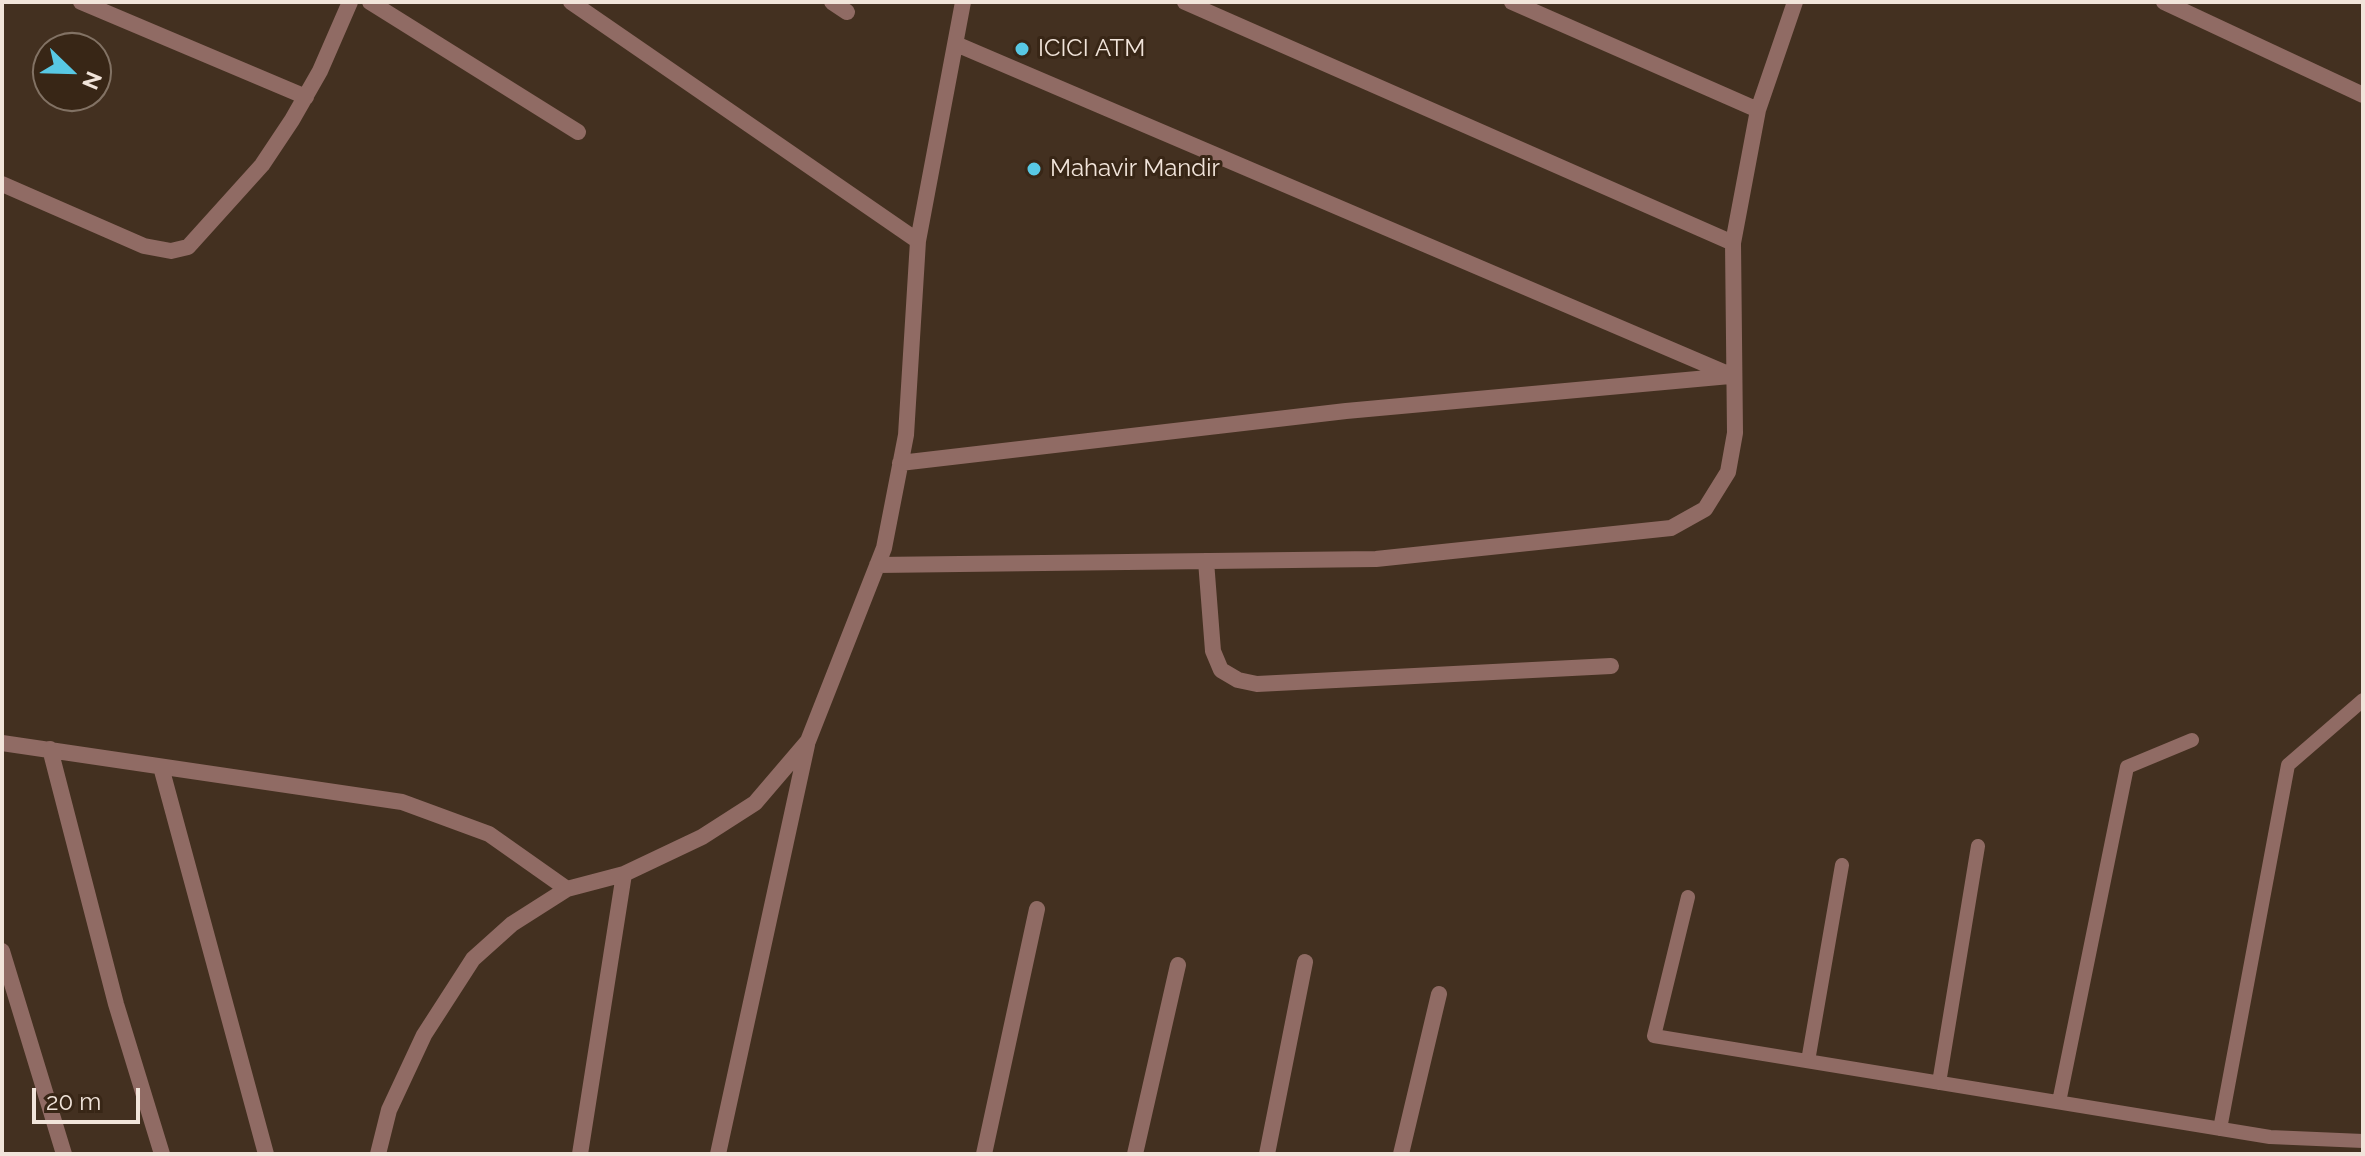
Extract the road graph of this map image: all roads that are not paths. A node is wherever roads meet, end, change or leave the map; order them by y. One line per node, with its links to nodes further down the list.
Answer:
1 (81, 2): 14 (street)
2 (350, 2): 14 (street)
3 (370, 2): 16 (street)
4 (571, 2): 18 (street)
5 (832, 2): 11 (street)
6 (963, 2): 12 (street)
7 (1185, 2): 19 (street)
8 (1512, 2): 15 (street)
9 (1795, 2): 15 (street)
10 (2164, 2): 13 (street)
11 (847, 12)
12 (956, 44): 18 (street); 20 (street)
13 (2363, 95)
14 (306, 97): 17 (street)
15 (1758, 110): 19 (street)
16 (578, 132)
17 (2, 184)
18 (918, 241): 21 (street)
19 (1733, 243): 20 (street)
20 (1733, 376): 21 (street); 22 (street)
21 (900, 463): 23 (street)
22 (1206, 561): 23 (street); 24 (street)
23 (877, 565): 27 (street)
24 (1611, 666)
25 (2363, 700): 44 (lane)
26 (2192, 740): 43 (lane)
27 (808, 741): 33 (street); 51 (street)
28 (2, 743): 29 (street)
29 (50, 749): 30 (street); 47 (street)
30 (161, 767): 34 (street); 48 (street)
31 (1978, 846): 42 (lane)
32 (1842, 865): 41 (lane)
33 (624, 874): 34 (street); 50 (street)
34 (567, 889): 49 (street)
35 (1688, 897): 41 (lane)
36 (1037, 909): 52 (street)
37 (2, 951): 46 (street)
38 (1305, 962): 54 (street)
39 (1178, 965): 53 (street)
40 (1439, 994): 55 (street)
41 (1808, 1061): 42 (lane)
42 (1939, 1083): 43 (lane)
43 (2059, 1102): 44 (lane)
44 (2220, 1129): 45 (lane)
45 (2363, 1141)
46 (64, 1154)
47 (162, 1154)
48 (266, 1154)
49 (378, 1154)
50 (580, 1154)
51 (718, 1154)
52 (984, 1154)
53 (1135, 1154)
54 (1267, 1154)
55 (1401, 1154)

